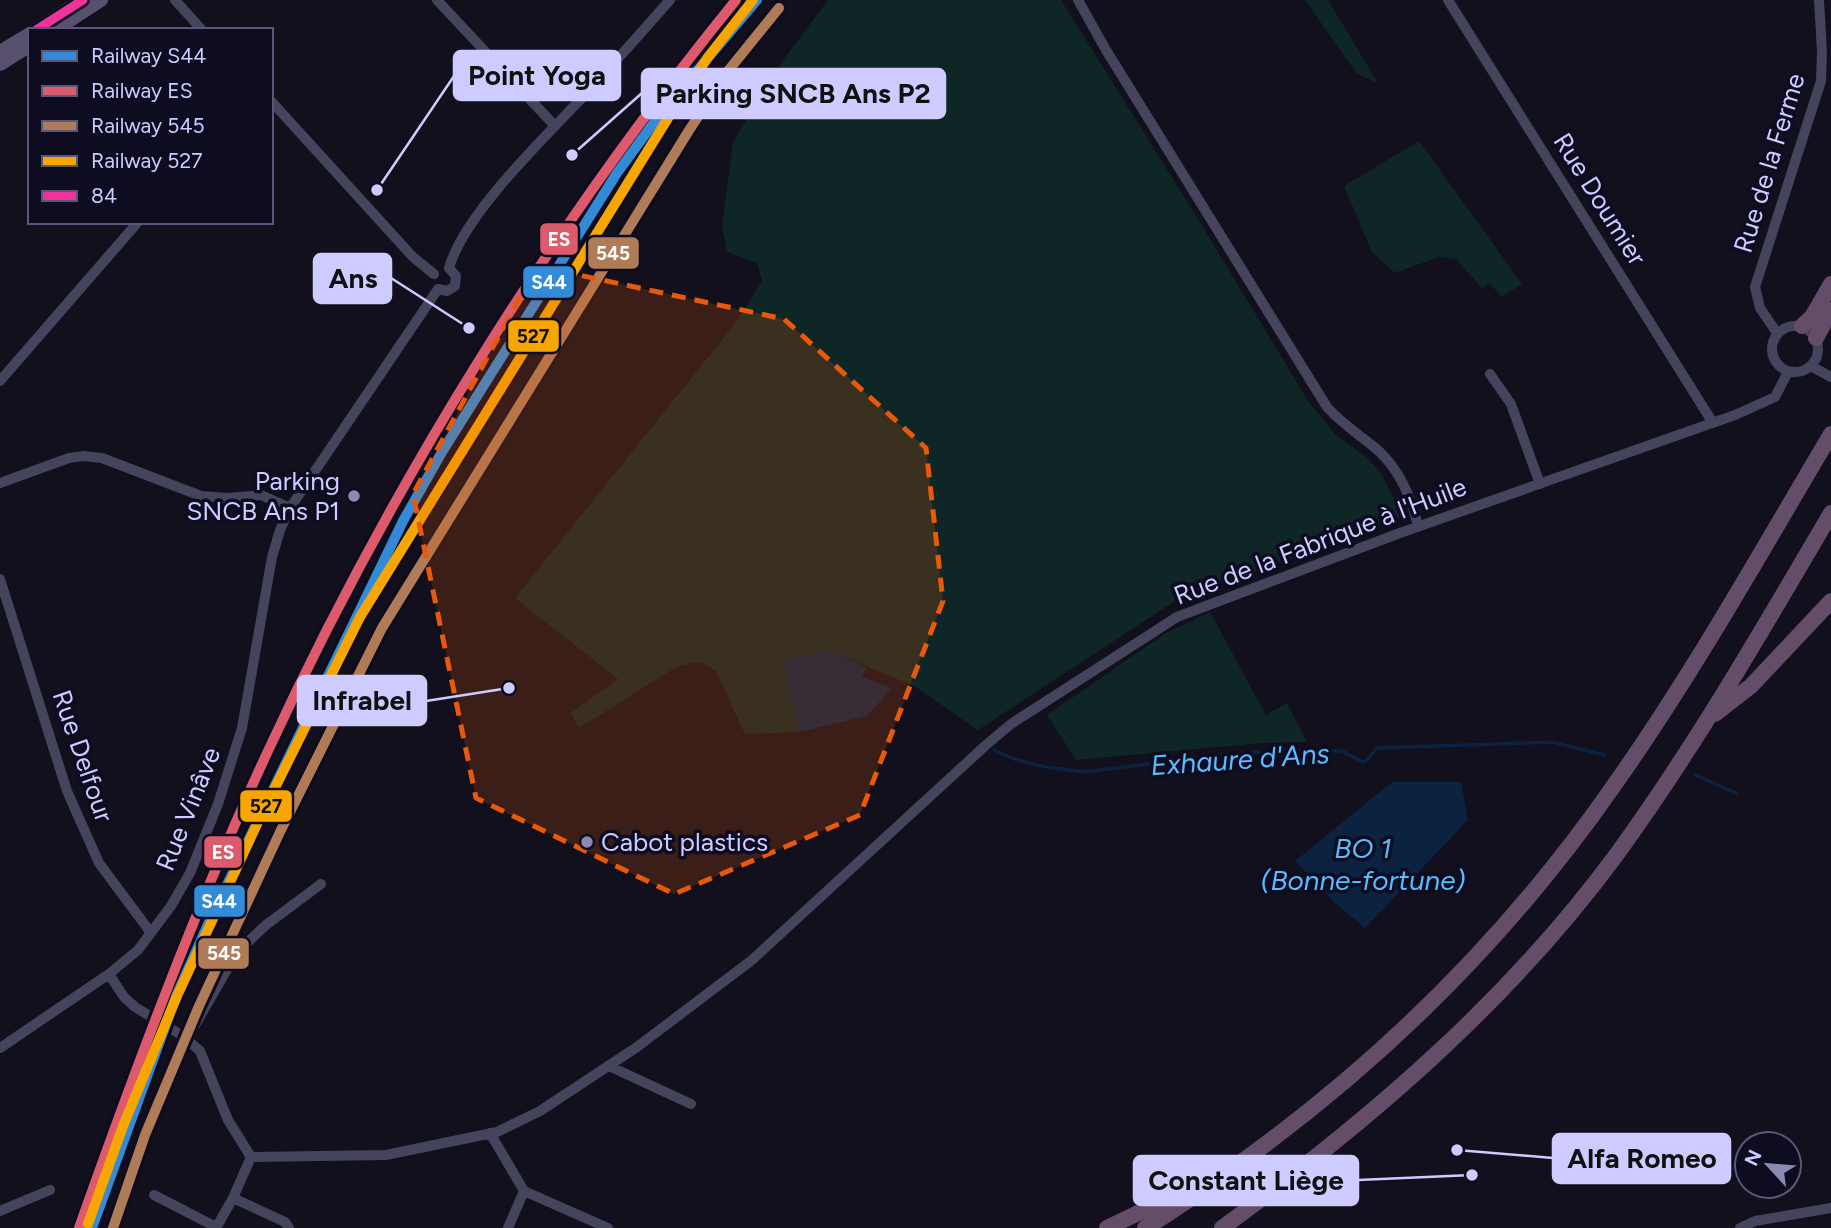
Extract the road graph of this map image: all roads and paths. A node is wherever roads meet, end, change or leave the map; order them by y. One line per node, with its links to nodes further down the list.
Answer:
1 (83, 0): 9 (main road)
2 (101, 0): 10 (main road)
3 (175, 0): 11 (street)
4 (437, 0): 17 (street)
5 (670, 0): 17 (street)
6 (1078, 0): 38 (street)
7 (1448, 0): 32 (street, Rue Doumier)
8 (1819, 0): 25 (street, Rue de la Ferme)
9 (39, 28)
10 (58, 28)
11 (200, 28)
12 (28, 35): 14 (main road)
13 (28, 46): 15 (main road)
14 (0, 52)
15 (0, 64)
16 (273, 104): 20 (street)
17 (555, 126): 19 (street)
18 (136, 224): 31 (street)
19 (449, 268): 20 (street); 22 (street)
20 (434, 274): 22 (street)
21 (1831, 284): 24 (highway)
22 (438, 289): 36 (street, Rue Vinâve)
23 (1831, 310): 26 (highway)
24 (1802, 326): 25 (street); 26 (street)
25 (1777, 333): 28 (street)
26 (1816, 338): 27 (street)
27 (1811, 366): 28 (street); 30 (street)
28 (1788, 372): 32 (street, Rue de la Fabrique à l'Huile)
29 (1490, 374): 35 (street)
30 (1831, 377)
31 (0, 381)
32 (1713, 423): 35 (street, Rue de la Fabrique à l'Huile)
33 (1831, 434): 51 (highway)
34 (0, 483): 36 (street)
35 (1540, 484): 38 (street, Rue de la Fabrique à l'Huile)
36 (290, 508): 43 (street, Rue Vinâve)
37 (1831, 513): 41 (highway)
38 (1418, 526): 47 (street, Rue de la Fabrique à l'Huile)
39 (0, 579): 43 (street, Rue Delfour)
40 (1831, 601): 41 (highway)
41 (1708, 719): 64 (highway)
42 (321, 884): 45 (street)
43 (151, 933): 44 (street, Rue Vinâve)
44 (109, 974): 45 (street); 46 (street, Rue Vinâve)
45 (185, 1037): 50 (street)
46 (0, 1048)
47 (609, 1066): 48 (street); 49 (street, Rue de la Fabrique à l'Huile)
48 (691, 1104)
49 (490, 1133): 50 (street, Rue de la Fabrique à l'Huile); 53 (street)
50 (251, 1157): 55 (street)
51 (1208, 1187): 62 (highway); 63 (highway)
52 (50, 1190): 57 (street)
53 (524, 1191): 60 (street); 61 (street)
54 (154, 1195): 58 (street)
55 (233, 1199): 58 (street); 59 (street)
56 (1831, 1208): 65 (street)
57 (0, 1211)
58 (216, 1227)
59 (289, 1228)
60 (508, 1228)
61 (608, 1228)
62 (1107, 1228)
63 (1145, 1228)
64 (1222, 1228)
65 (1740, 1228)

